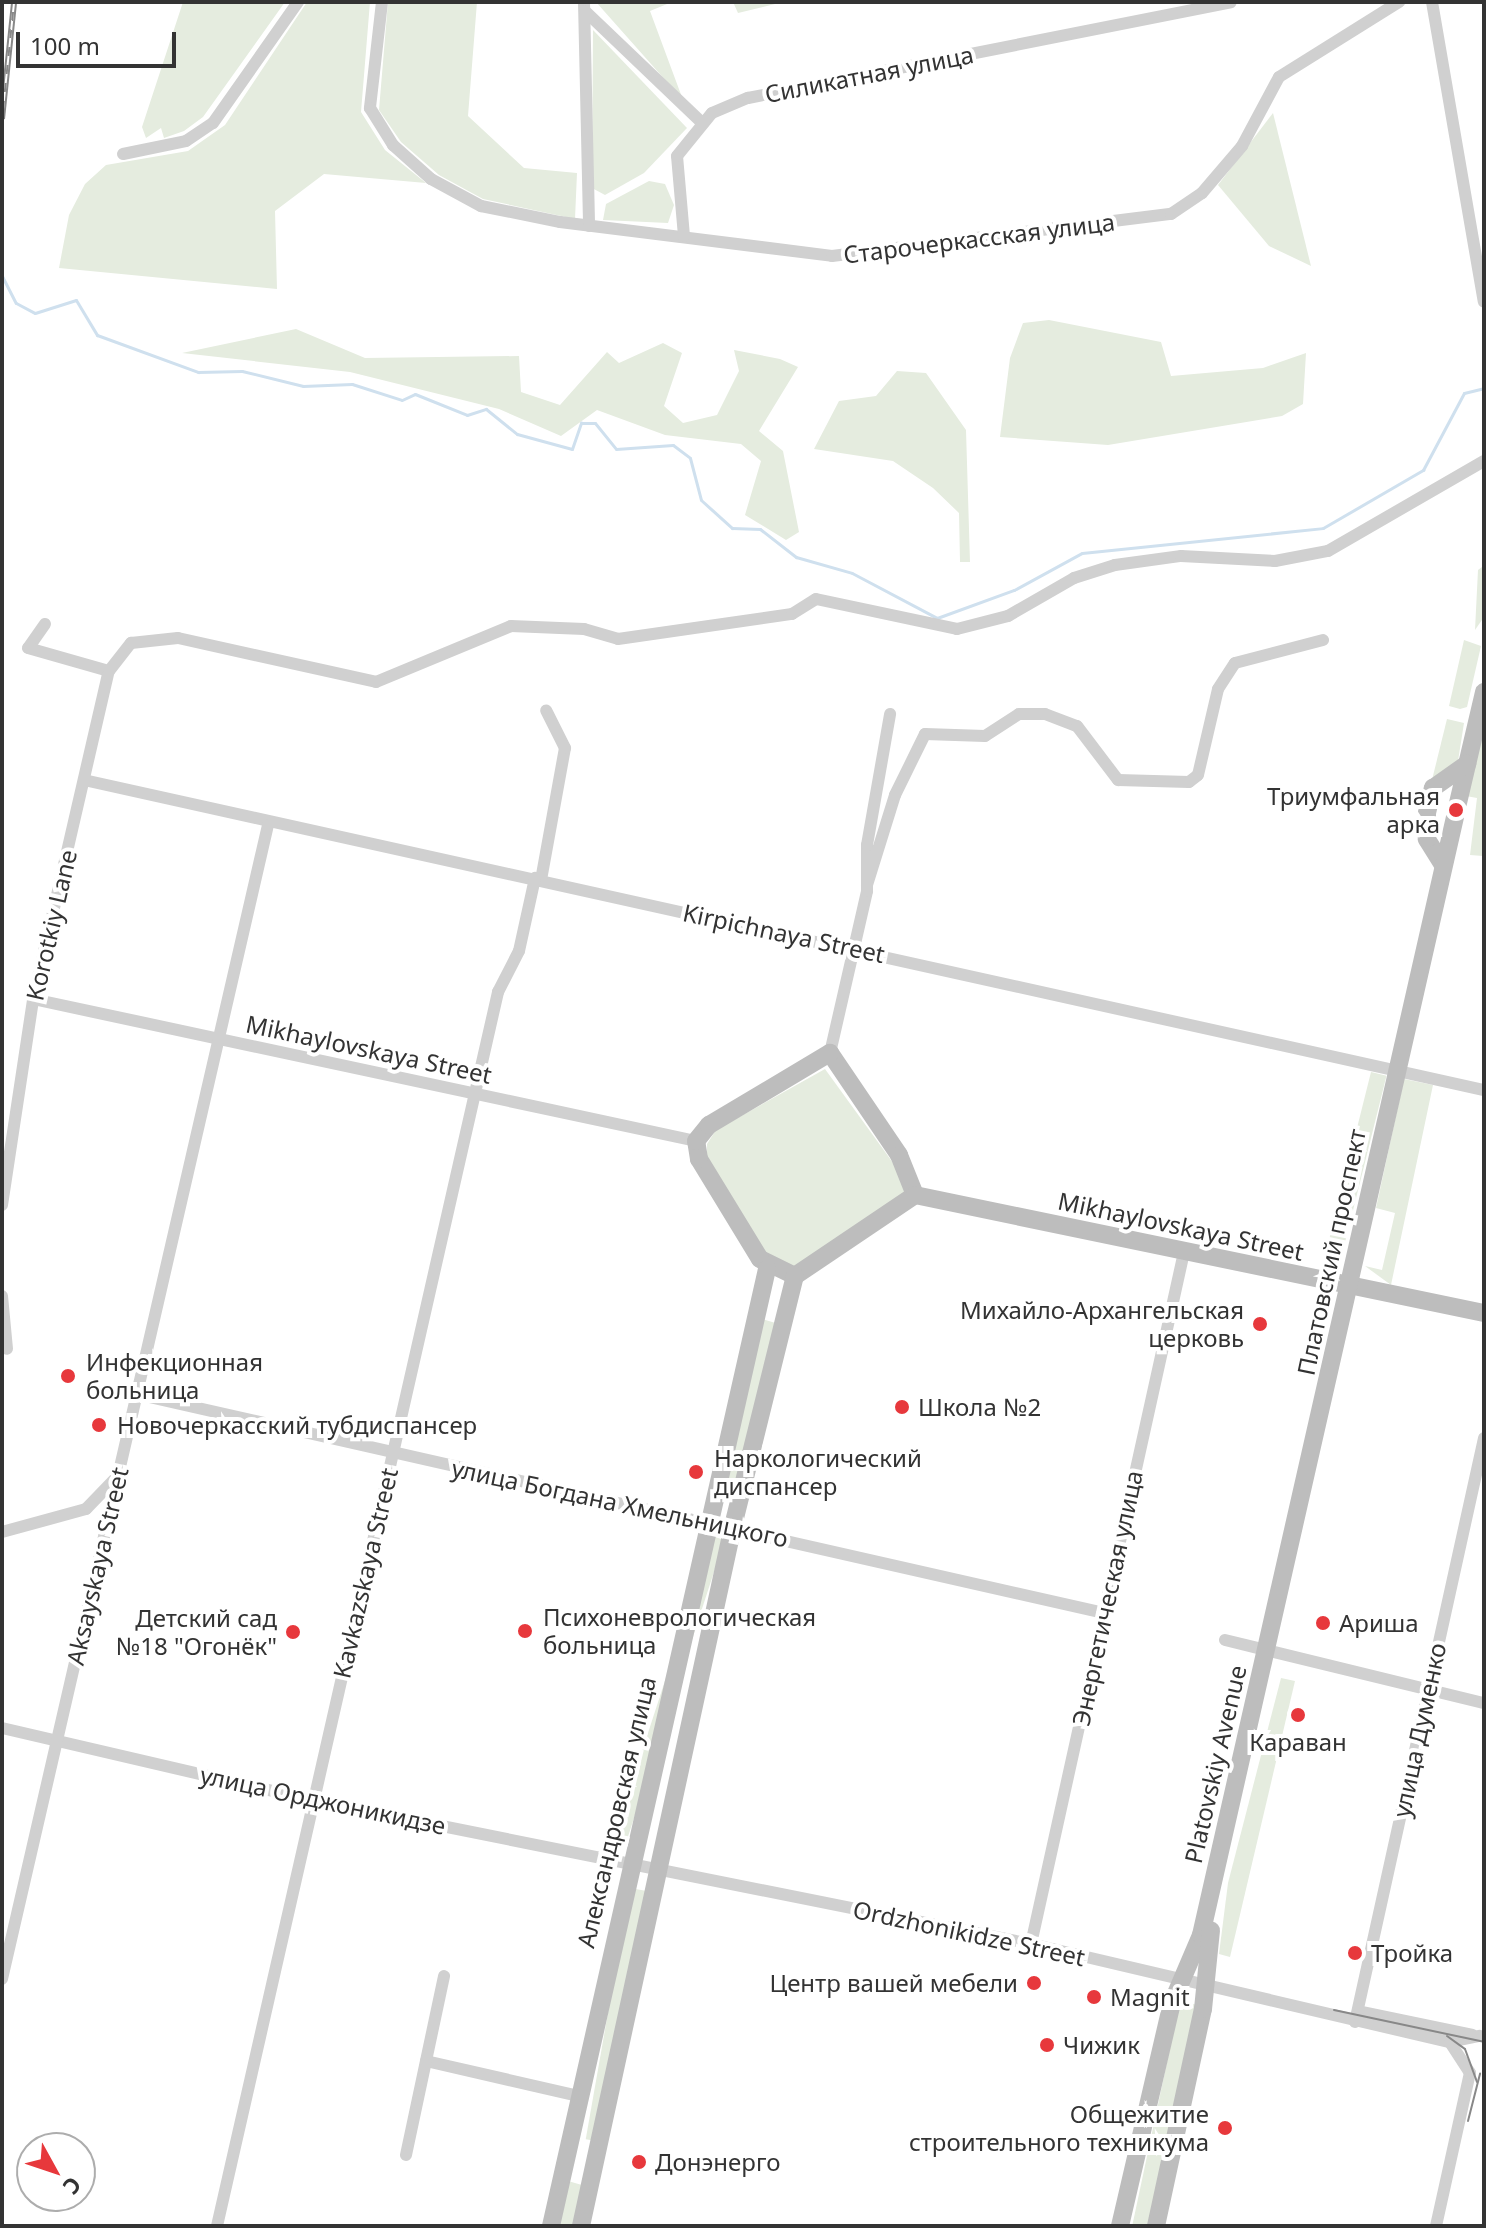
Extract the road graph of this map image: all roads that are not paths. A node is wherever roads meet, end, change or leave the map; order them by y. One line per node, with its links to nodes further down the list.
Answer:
1 (298, 2): 10 (street)
2 (382, 2): 11 (street, Старочеркасская улица)
3 (1158, 2): 8 (street)
4 (1231, 2): 8 (street, Силикатная улица)
5 (1399, 2): 12 (street, Старочеркасская улица)
6 (1432, 2): 13 (street)
7 (584, 7): 9 (street); 11 (street)
8 (1162, 15): 9 (street, Силикатная улица)
9 (702, 123): 12 (street, Силикатная улица)
10 (123, 154)
11 (589, 226): 12 (street, Старочеркасская улица)
12 (684, 236)
13 (1484, 302)
14 (1484, 461): 17 (street, Korotkiy Lane)
15 (45, 624): 17 (street)
16 (1323, 640): 26 (street)
17 (109, 671): 22 (street, Korotkiy Lane)
18 (1484, 692): 21 (street, Платовский проспект)
19 (546, 710): 25 (street, Kavkazskaya Street)
20 (890, 714): 26 (street)
21 (1467, 764): 24 (street, Платовский проспект); 24 (street)
22 (84, 780): 23 (street, Kirpichnaya Street); 28 (street, Korotkiy Lane)
23 (268, 825): 25 (street, Kirpichnaya Street); 29 (street, Aksayskaya Street)
24 (1443, 865): 31 (street, Платовский проспект)
25 (538, 879): 27 (street, Kirpichnaya Street); 33 (street, Kavkazskaya Street)
26 (867, 885): 27 (street)
27 (853, 948): 30 (street); 31 (street, Kirpichnaya Street)
28 (33, 999): 29 (street, Mikhaylovskaya Street); 35 (street, Korotkiy Lane)
29 (218, 1042): 33 (street, Mikhaylovskaya Street); 46 (street, Aksayskaya Street)
30 (830, 1053): 34 (street); 37 (street)
31 (1395, 1069): 32 (street, Kirpichnaya Street); 42 (street, Платовский проспект)
32 (1484, 1090)
33 (479, 1098): 34 (street, Mikhaylovskaya Street); 48 (street, Kavkazskaya Street)
34 (696, 1141): 40 (street)
35 (11, 1147): 36 (street); 38 (street, Korotkiy Lane)
36 (2, 1159)
37 (915, 1195): 39 (street, Mikhaylovskaya Street); 41 (street)
38 (2, 1203)
39 (1184, 1252): 42 (street, Mikhaylovskaya Street); 53 (street, Энергетическая улица)
40 (767, 1269): 41 (street); 50 (street, Александровская улица)
41 (795, 1276): 51 (street)
42 (1349, 1285): 44 (street, Mikhaylovskaya Street); 55 (street, Платовский проспект)
43 (2, 1296): 45 (street)
44 (1484, 1313)
45 (7, 1349)
46 (136, 1394): 48 (street, улица Богдана Хмельницкого); 49 (street, Aksayskaya Street)
47 (1484, 1438): 56 (street, улица Думенко)
48 (392, 1454): 50 (street, улица Богдана Хмельницкого); 60 (street, Kavkazskaya Street)
49 (119, 1473): 52 (street); 59 (street, Aksayskaya Street)
50 (707, 1520): 51 (street, улица Богдана Хмельницкого); 61 (street, Александровская улица)
51 (733, 1526): 53 (street, улица Богдана Хмельницкого); 62 (street)
52 (2, 1532)
53 (1104, 1613): 63 (street, Энергетическая улица)
54 (1225, 1640): 55 (street)
55 (1268, 1649): 56 (street); 66 (street, Platovskiy Avenue); 67 (street, Platovskiy Avenue)
56 (1427, 1689): 57 (street); 68 (street, улица Думенко)
57 (1484, 1703)
58 (2, 1728): 59 (street, улица Орджоникидзе)
59 (57, 1739): 60 (street, улица Орджоникидзе); 65 (street, Aksayskaya Street)
60 (312, 1800): 61 (street, улица Орджоникидзе); 74 (street, Kavkazskaya Street)
61 (629, 1862): 62 (street, улица Орджоникидзе); 72 (street, Александровская улица)
62 (658, 1869): 63 (street, Ordzhonikidze Street); 76 (street)
63 (1031, 1944): 66 (street, Ordzhonikidze Street)
64 (444, 1976): 71 (street)
65 (2, 1979)
66 (1183, 1980): 67 (street, Ordzhonikidze Street); 77 (street, Platovskiy Avenue)
67 (1204, 1985): 68 (street, Ordzhonikidze Street); 78 (street, Platovskiy Avenue)
68 (1356, 2016): 69 (street); 70 (street)
69 (1481, 2037): 70 (street)
70 (1450, 2042): 79 (street)
71 (426, 2061): 72 (street); 73 (street)
72 (579, 2096): 75 (street, Александровская улица)
73 (406, 2155)
74 (217, 2226)
75 (551, 2226)
76 (581, 2226)
77 (1120, 2226)
78 (1156, 2226)
79 (1436, 2226)

